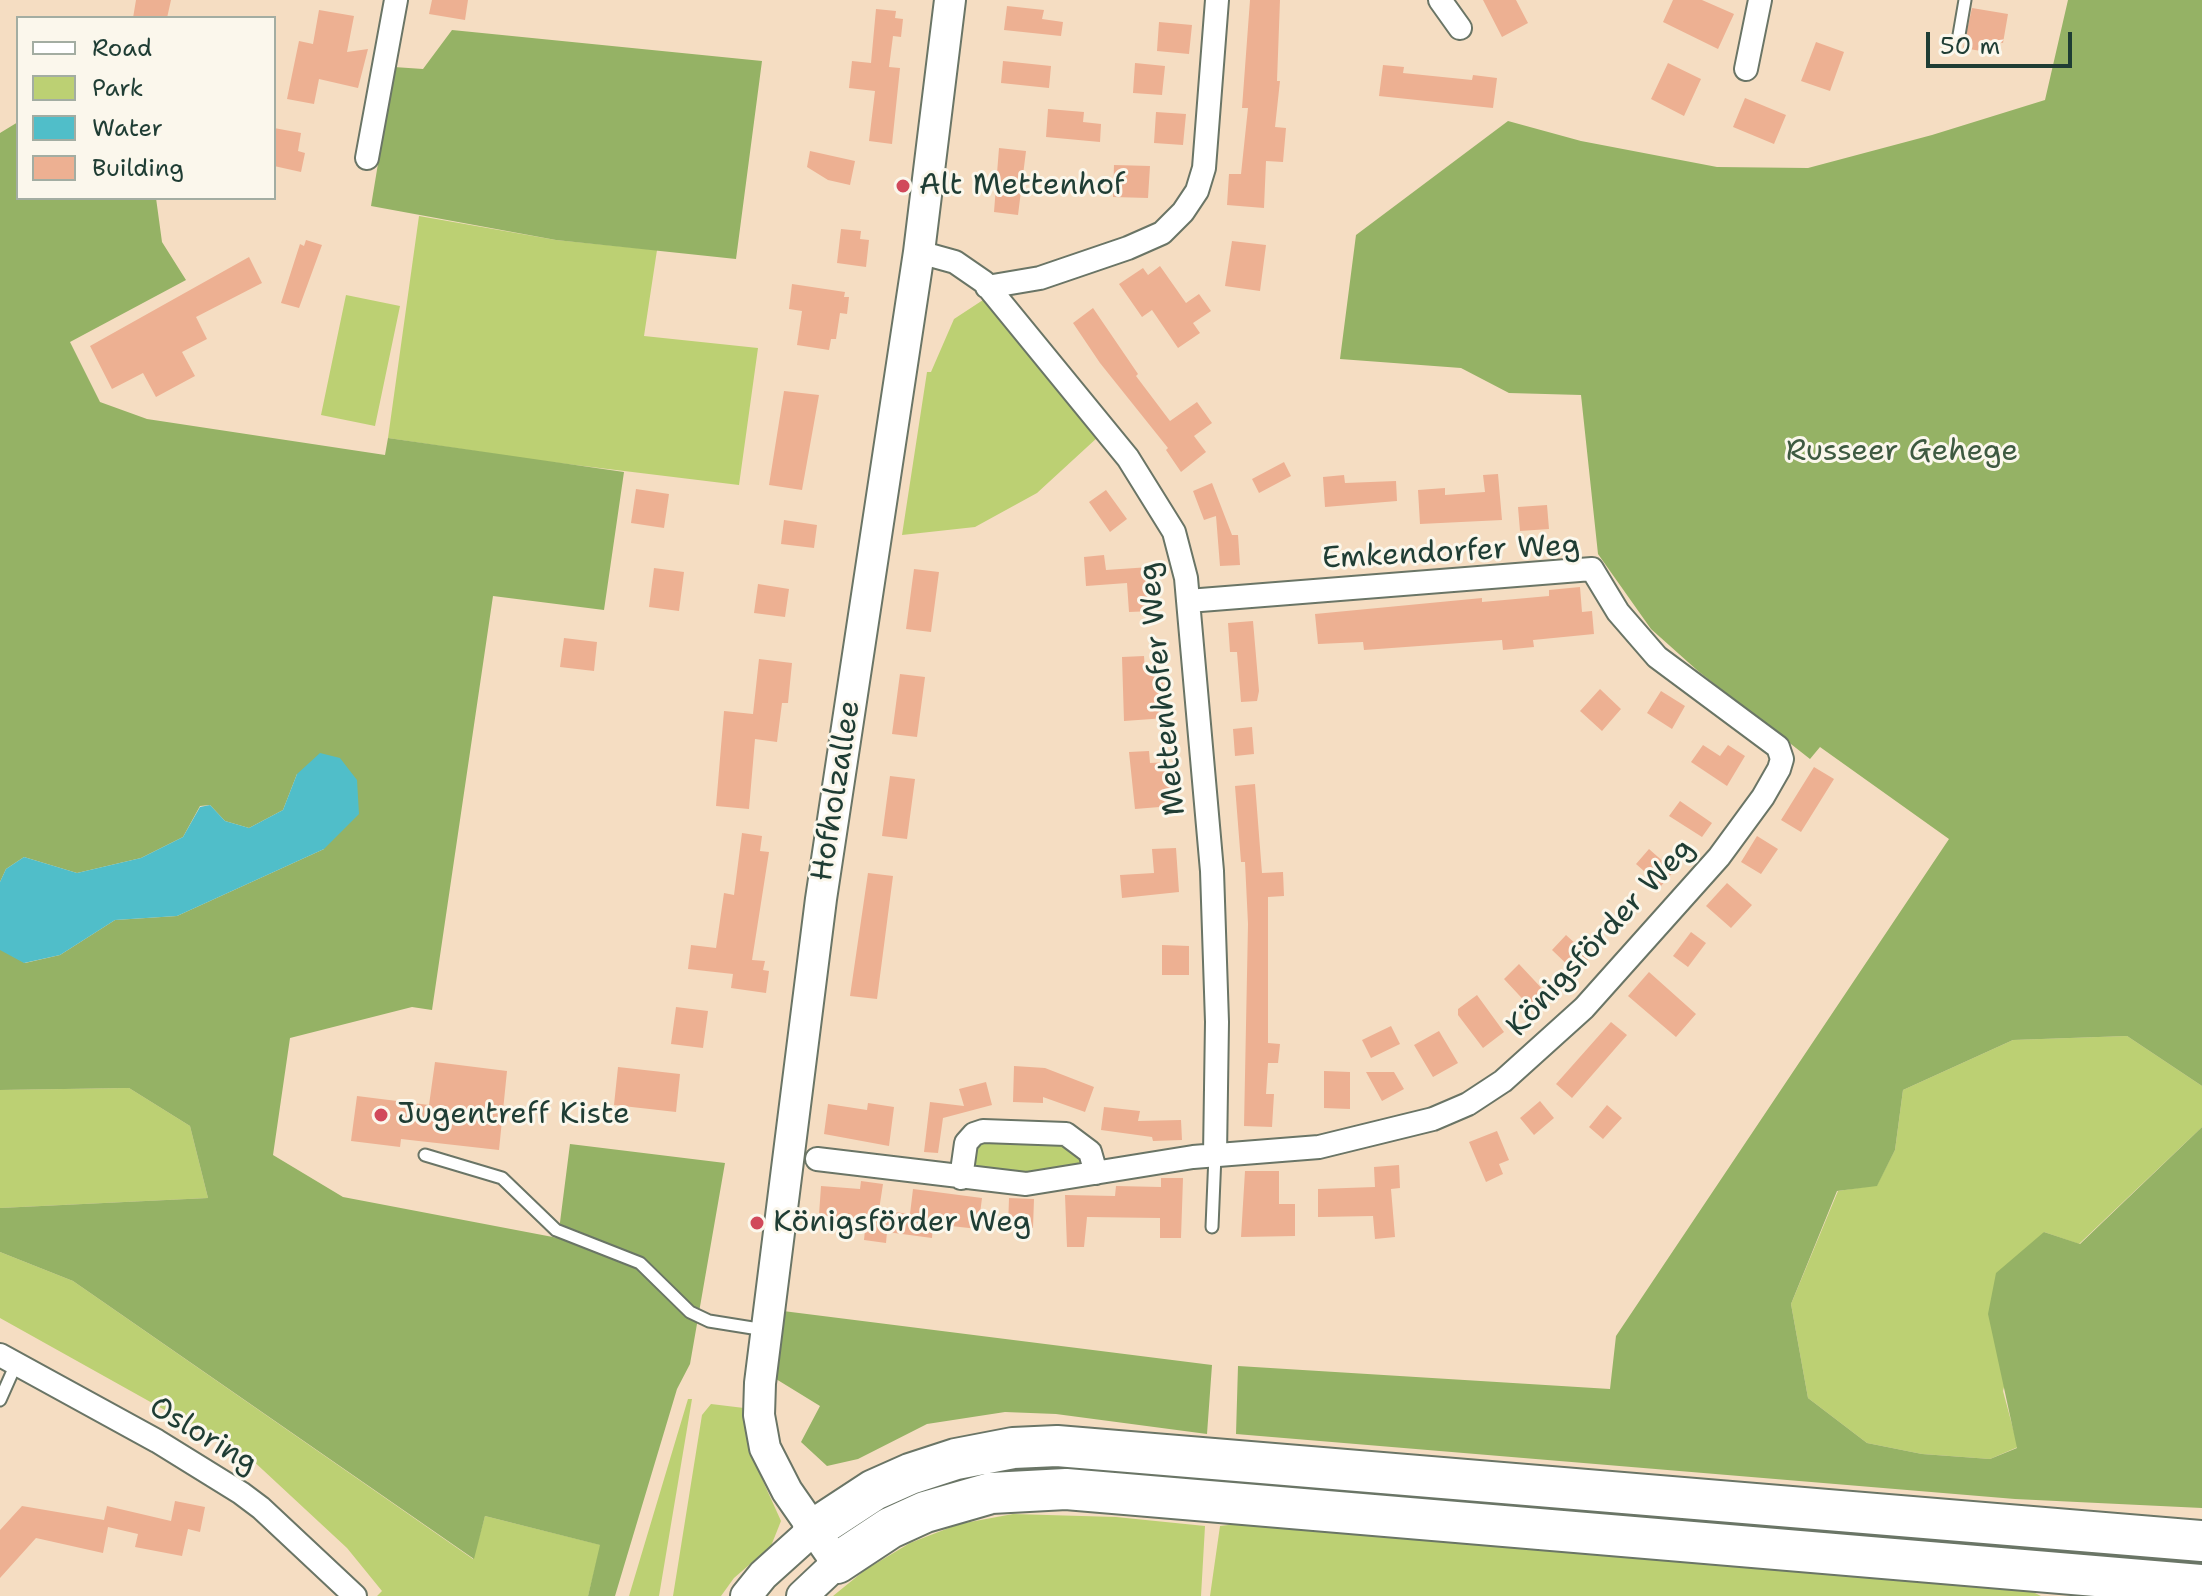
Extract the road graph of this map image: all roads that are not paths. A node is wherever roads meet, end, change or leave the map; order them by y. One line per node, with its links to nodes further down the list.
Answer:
1 (396, 0): 10 (street)
2 (950, 0): 11 (street, Hofholzallee)
3 (1217, 0): 12 (street)
4 (1440, 0): 7 (street)
5 (1760, 0): 9 (street)
6 (1965, 0): 8 (lane)
7 (1460, 28)
8 (1959, 35)
9 (1746, 69)
10 (367, 158)
11 (919, 252): 12 (street, Mettenhofer Weg); 21 (street, Hofholzallee)
12 (987, 287): 13 (street, Mettenhofer Weg)
13 (1188, 601): 14 (street, Emkendorfer Weg); 16 (street, Mettenhofer Weg)
14 (1782, 759): 16 (street, Königsförder Weg)
15 (425, 1155): 21 (lane)
16 (1215, 1155): 18 (street, Königsförder Weg); 20 (lane, Mettenhofer Weg)
17 (817, 1159): 19 (street, Königsförder Weg)
18 (1096, 1173): 19 (street, Königsförder Weg); 19 (street)
19 (961, 1178)
20 (1212, 1227)
21 (766, 1330): 24 (street, Hofholzallee)
22 (8, 1360): 23 (lane); 28 (street, Osloring)
23 (0, 1400)
24 (813, 1530): 25 (highway); 26 (street, Hofholzallee); 29 (street)
25 (2202, 1541)
26 (837, 1563): 27 (highway); 30 (street)
27 (2202, 1585)
28 (355, 1596)
29 (746, 1596)
30 (802, 1596)

